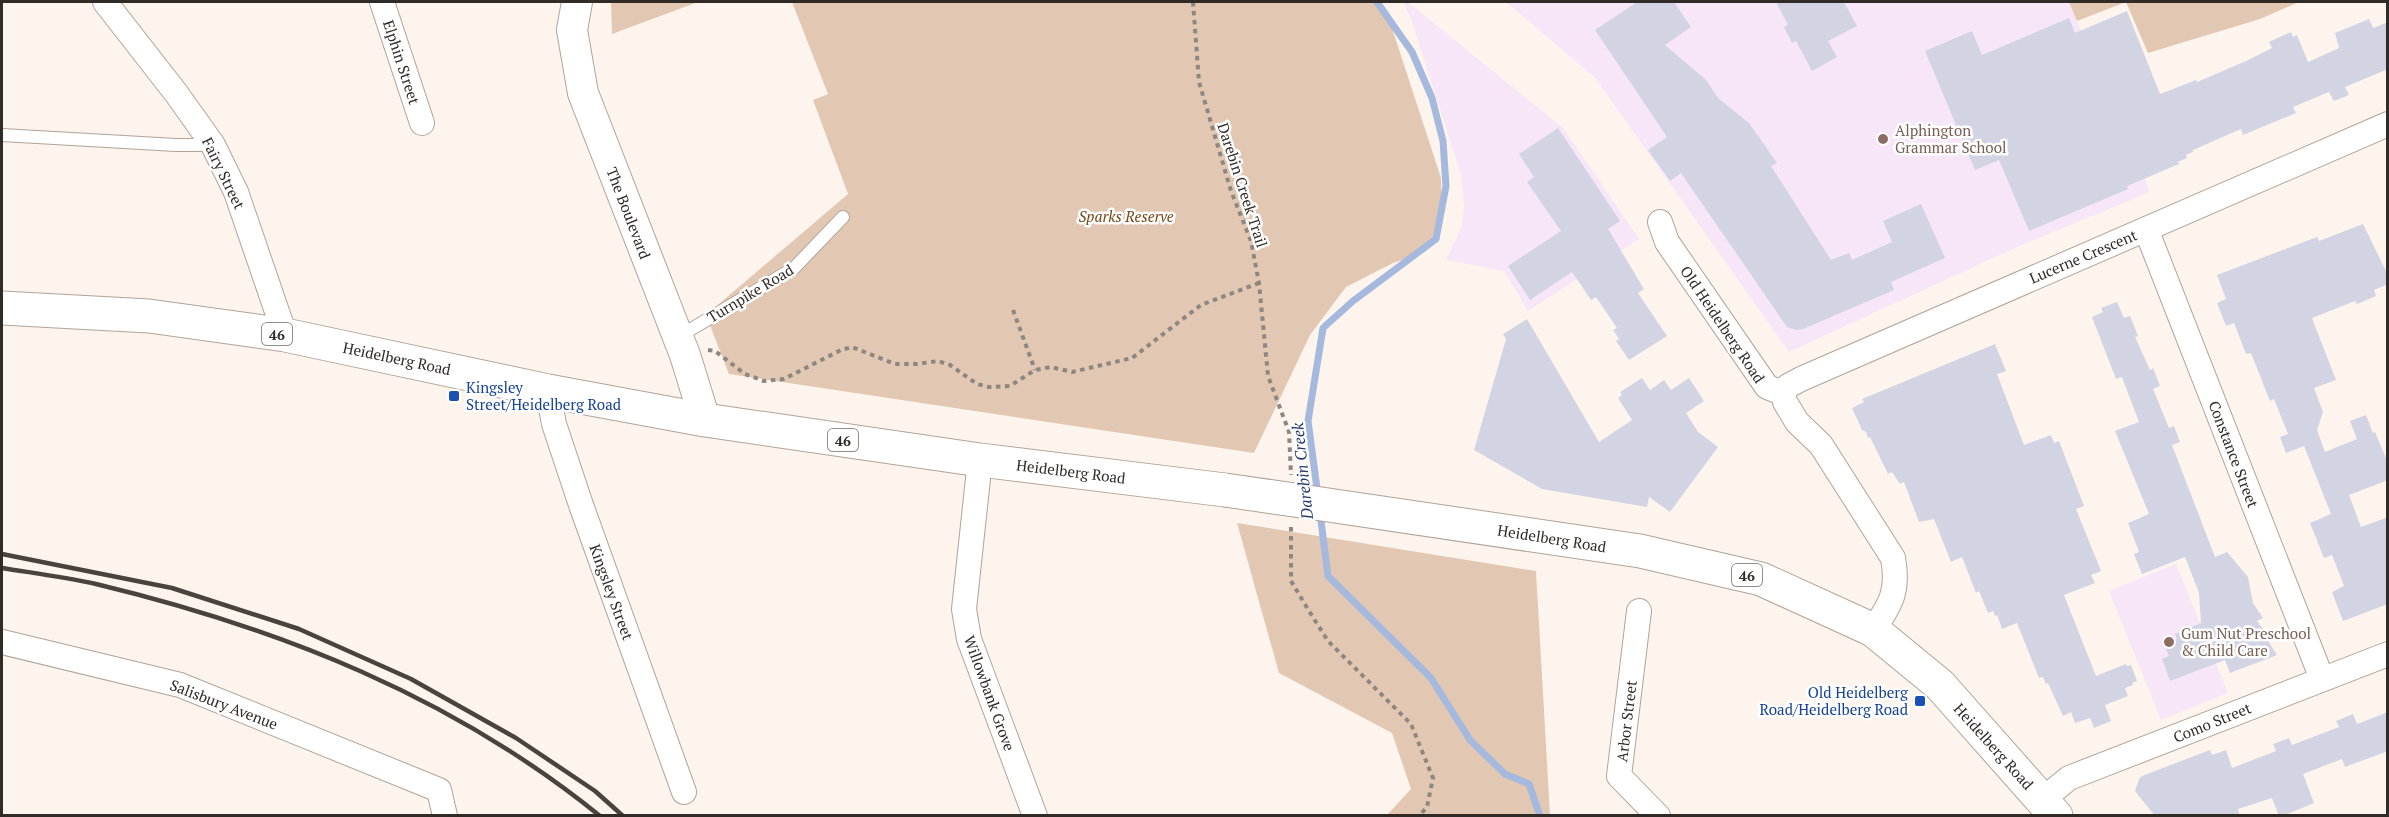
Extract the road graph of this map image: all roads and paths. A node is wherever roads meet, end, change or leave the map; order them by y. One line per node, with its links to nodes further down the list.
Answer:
1 (105, 2): 8 (street, Fairy Street)
2 (382, 2): 5 (street, Elphin Street)
3 (577, 2): 16 (street, The Boulevard)
4 (1193, 2): 12 (path, Darebin Creek Trail)
5 (422, 123)
6 (2388, 124): 11 (street, Lucerne Crescent)
7 (2, 135): 8 (lane)
8 (213, 145): 15 (street, Fairy Street)
9 (843, 217): 16 (lane, Turnpike Road)
10 (1660, 222): 20 (street, Old Heidelberg Road)
11 (2146, 229): 20 (street, Lucerne Crescent); 28 (street, Constance Street)
12 (1258, 283): 17 (path); 18 (path, Darebin Creek Trail)
13 (2, 308): 15 (main road, Heidelberg Road / 46)
14 (1013, 310): 17 (path)
15 (285, 335): 19 (main road, Heidelberg Road / 46)
16 (681, 346): 17 (path); 21 (street, The Boulevard)
17 (1035, 370)
18 (1268, 376)
19 (548, 391): 21 (main road, Heidelberg Road / 46); 29 (street, Kingsley Street)
20 (1783, 393): 25 (street, Old Heidelberg Road)
21 (705, 420): 22 (main road, Heidelberg Road / 46)
22 (980, 460): 25 (main road, Heidelberg Road / 46, bridge); 32 (street, Willowbank Grove)
23 (1310, 611): 33 (path)
24 (1639, 611): 34 (street, Arbor Street)
25 (1873, 630): 30 (main road, Heidelberg Road / 46)
26 (2, 642): 31 (street, Salisbury Avenue)
27 (2388, 654): 28 (street, Como Street)
28 (2322, 679): 30 (street, Como Street)
29 (684, 792)
30 (2049, 808)
31 (445, 816)
32 (1035, 816)
33 (1419, 816)
34 (1658, 816)

